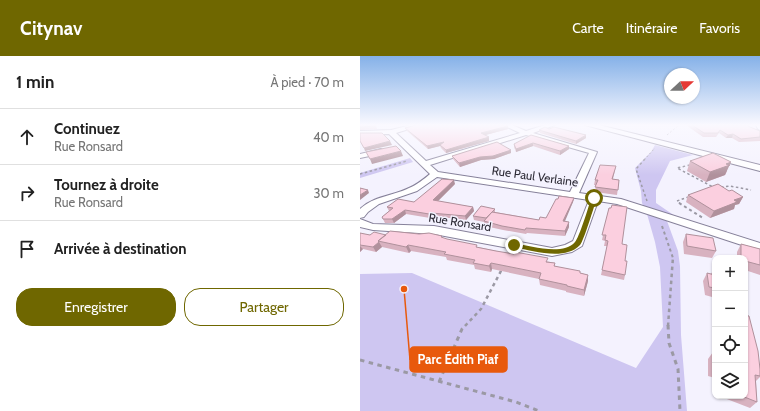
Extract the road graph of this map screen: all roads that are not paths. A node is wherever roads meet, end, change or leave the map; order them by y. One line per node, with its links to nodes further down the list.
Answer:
1 (395, 142): 5 (street)
2 (494, 142): 7 (street)
3 (556, 142): 10 (street)
4 (655, 142): 8 (street)
5 (397, 147): 6 (street); 7 (street)
6 (360, 156)
7 (421, 161): 9 (street)
8 (760, 168)
9 (434, 174): 10 (street, Rue Paul Verlaine); 12 (street)
10 (573, 195): 11 (street, Rue Paul Verlaine)
11 (594, 198): 13 (street, Rue Ronsard); 14 (street, Rue Paul Verlaine)
12 (360, 215)
13 (360, 222)
14 (760, 247)

